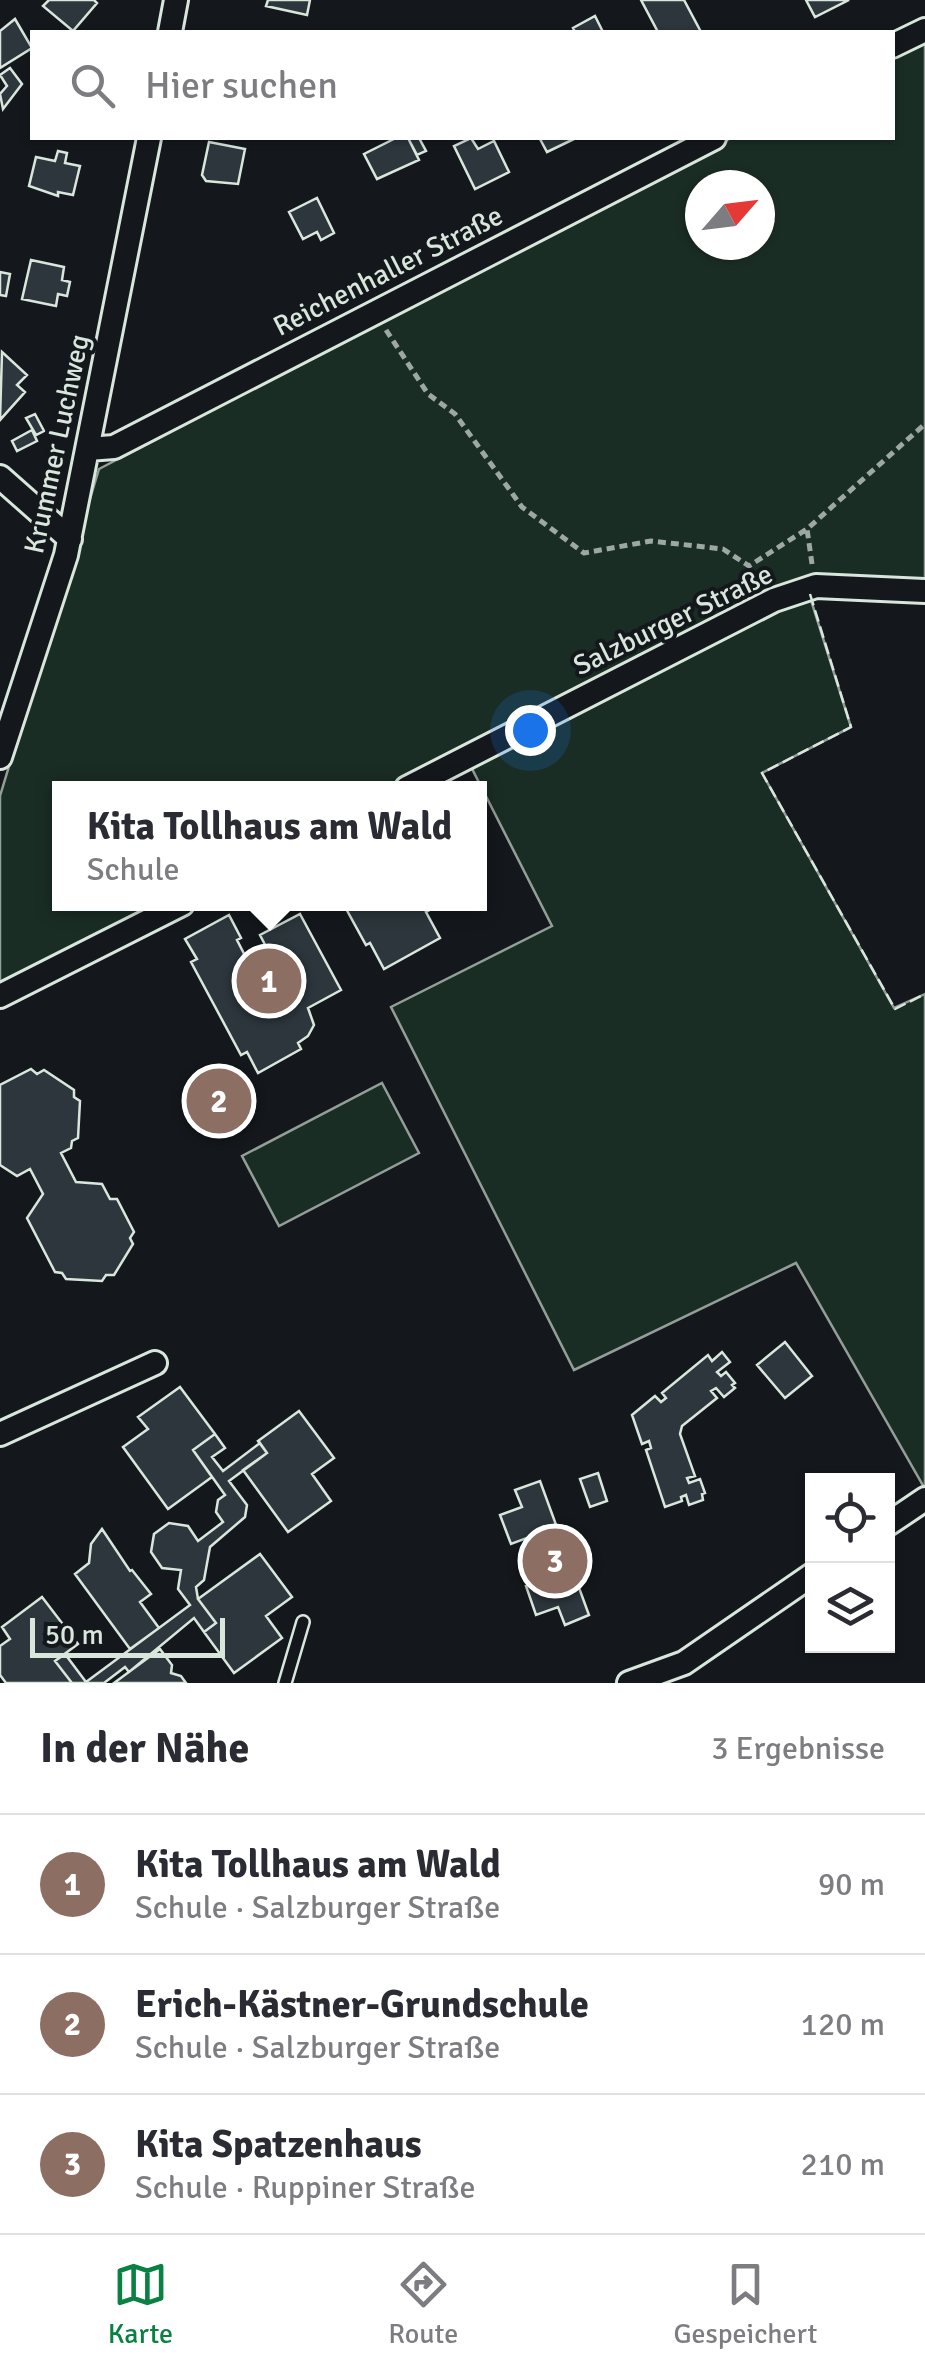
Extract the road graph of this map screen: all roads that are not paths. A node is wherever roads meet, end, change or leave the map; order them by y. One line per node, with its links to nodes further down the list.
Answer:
1 (176, 0): 2 (street)
2 (170, 30)
3 (925, 30): 4 (street)
4 (895, 45)
5 (149, 140): 7 (street, Krummer Luchweg)
6 (710, 140): 7 (street, Reichenhaller Straße)
7 (88, 449): 9 (street, Krummer Luchweg)
8 (0, 477): 9 (street)
9 (70, 539): 11 (street, Krummer Luchweg)
10 (925, 591): 12 (street, Salzburger Straße)
11 (0, 757)
12 (421, 781)
13 (168, 911): 14 (street)
14 (0, 996)
15 (155, 1363): 16 (street)
16 (0, 1434)
17 (925, 1499): 18 (street)
18 (895, 1519)
19 (805, 1581): 22 (street)
20 (303, 1622): 21 (lane)
21 (285, 1683)
22 (629, 1683)

